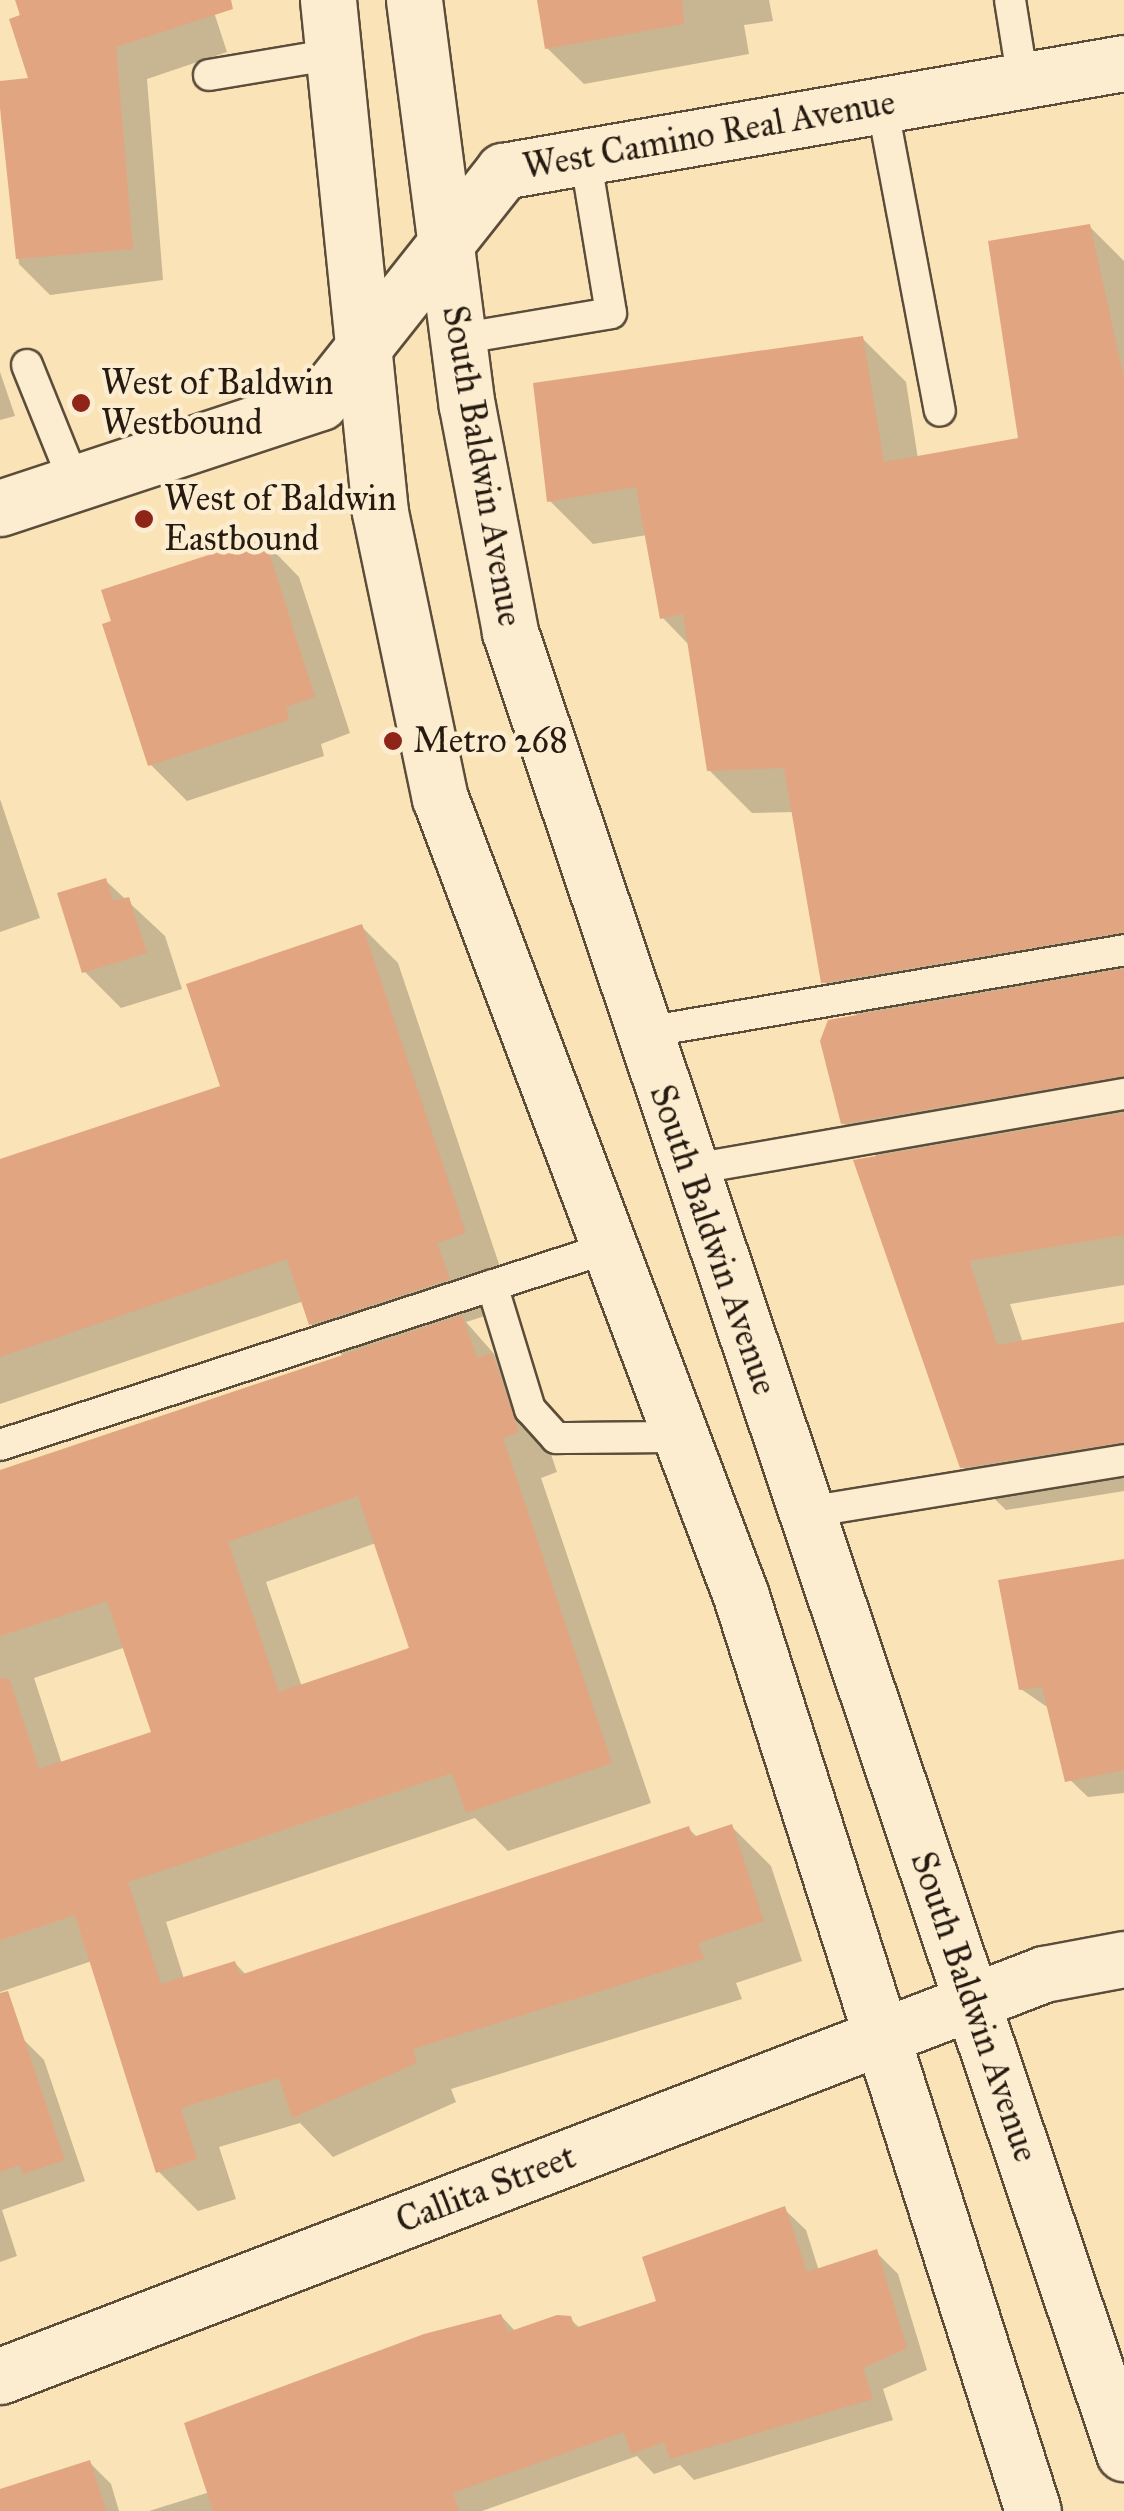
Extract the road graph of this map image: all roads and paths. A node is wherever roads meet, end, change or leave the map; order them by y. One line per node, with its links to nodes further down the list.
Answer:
1 (328, 0): 4 (main road)
2 (414, 0): 10 (main road, South Baldwin Avenue)
3 (1010, 0): 7 (lane)
4 (335, 54): 6 (lane); 11 (main road)
5 (1124, 63): 7 (main road, West Camino Real Avenue)
6 (209, 75)
7 (1023, 81): 8 (main road, West Camino Real Avenue)
8 (882, 105): 9 (main road, West Camino Real Avenue); 14 (lane)
9 (585, 156): 10 (main road, West Camino Real Avenue); 12 (lane)
10 (446, 242): 11 (main road, West Camino Real Avenue); 12 (main road, South Baldwin Avenue)
11 (365, 338): 15 (main road, West Camino Real Avenue); 21 (main road)
12 (458, 339): 18 (main road, South Baldwin Avenue)
13 (27, 366): 15 (lane)
14 (940, 410)
15 (76, 484): 16 (main road, West Camino Real Avenue)
16 (0, 508)
17 (1124, 950): 18 (lane)
18 (640, 1034): 20 (main road, South Baldwin Avenue)
19 (1124, 1094): 20 (lane)
20 (688, 1170): 26 (main road, South Baldwin Avenue)
21 (611, 1247): 22 (lane); 23 (main road)
22 (492, 1284): 23 (lane); 24 (lane)
23 (682, 1437): 29 (main road)
24 (0, 1445)
25 (1124, 1460): 26 (lane)
26 (808, 1512): 28 (main road, South Baldwin Avenue)
27 (1124, 1959): 28 (main road, Callita Street)
28 (973, 2004): 29 (main road, Callita Street); 31 (main road, South Baldwin Avenue)
29 (882, 2042): 30 (main road, Callita Street); 32 (main road)
30 (0, 2376)
31 (1124, 2453)
32 (1034, 2511)

